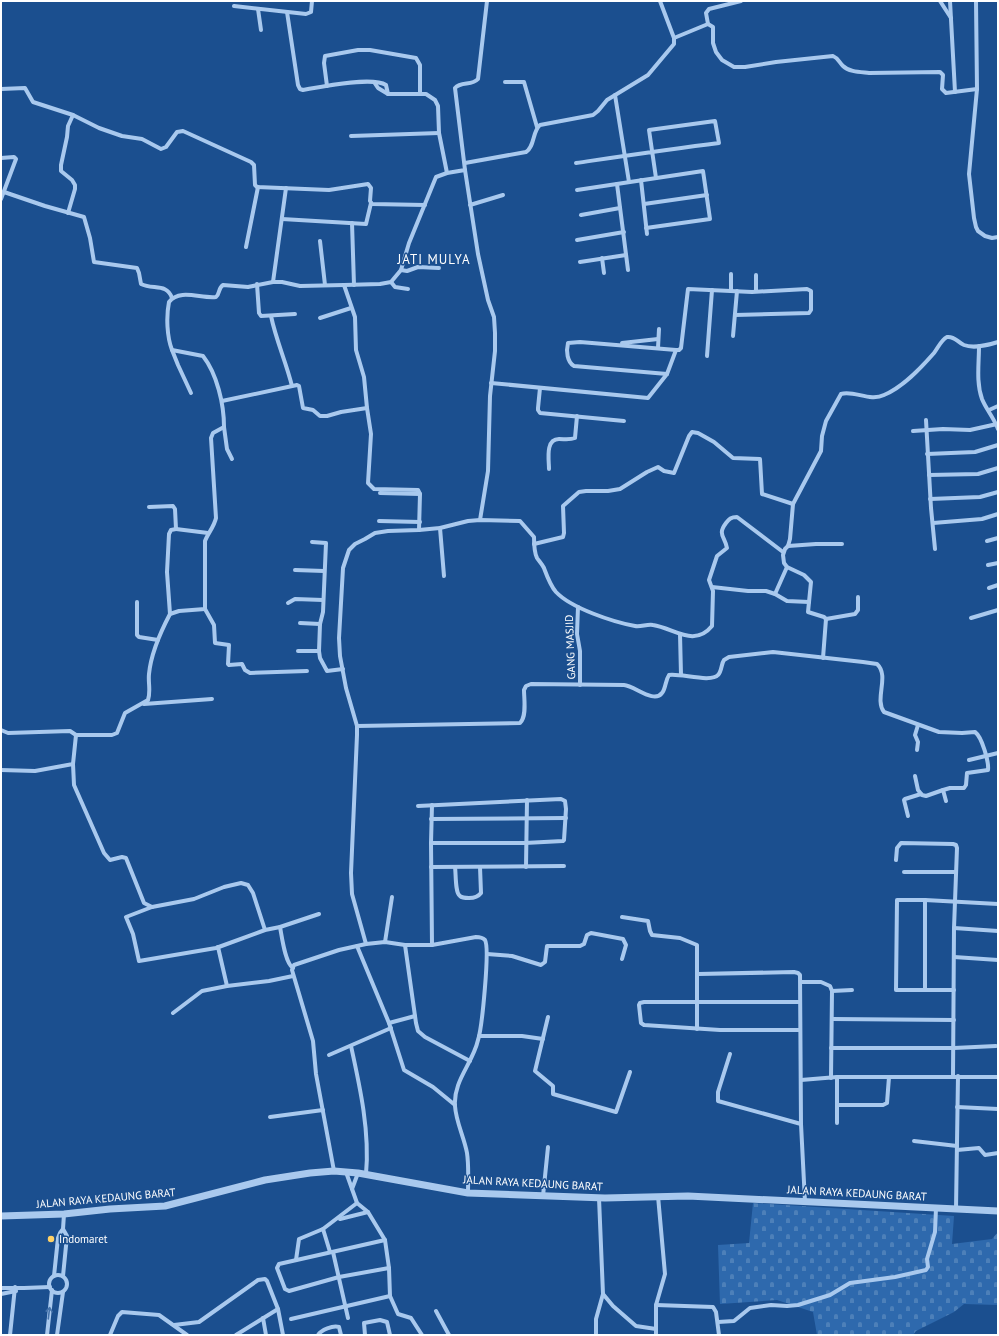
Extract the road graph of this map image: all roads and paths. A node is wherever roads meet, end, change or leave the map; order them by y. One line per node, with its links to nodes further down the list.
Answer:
1 (312, 1): 10 (street)
2 (487, 1): 29 (street)
3 (660, 1): 14 (street)
4 (741, 1): 12 (street)
5 (940, 1): 11 (street)
6 (950, 1): 11 (street)
7 (976, 1): 18 (street)
8 (234, 6): 9 (street)
9 (258, 9): 10 (street); 13 (street)
10 (287, 12): 16 (street)
11 (951, 18): 19 (street)
12 (708, 24): 14 (street); 19 (street)
13 (261, 30)
14 (674, 38): 21 (street)
15 (505, 82): 23 (street)
16 (327, 86): 20 (street); 20 (street)
17 (1, 89): 22 (street)
18 (977, 89): 19 (street); 56 (street)
19 (955, 92)
20 (420, 93): 24 (street)
21 (615, 95): 23 (street); 27 (street)
22 (73, 115): 37 (street); 49 (street)
23 (537, 127): 29 (street)
24 (439, 133): 25 (street); 32 (street)
25 (351, 136)
26 (653, 152): 26 (street); 27 (street); 33 (street)
27 (626, 156): 30 (street); 35 (street)
28 (1, 158): 40 (street)
29 (465, 162): 31 (street)
30 (576, 163)
31 (465, 170): 32 (street); 47 (street)
32 (447, 173): 46 (street)
33 (656, 178): 34 (street); 41 (street)
34 (641, 180): 35 (street); 45 (street)
35 (629, 182): 36 (street)
36 (617, 184): 39 (street); 48 (street)
37 (258, 187): 38 (street); 59 (street)
38 (286, 188): 44 (street); 51 (street)
39 (577, 190)
40 (4, 192): 43 (street); 49 (street)
41 (707, 194): 45 (street); 53 (street)
42 (504, 196): 47 (street)
43 (1, 199)
44 (371, 203): 46 (street); 52 (street)
45 (644, 204): 53 (street)
46 (425, 205): 64 (street)
47 (470, 205): 97 (street)
48 (620, 208): 50 (street); 54 (street)
49 (68, 213): 80 (street)
50 (581, 215)
51 (282, 219): 52 (street); 69 (street)
52 (352, 223): 73 (street)
53 (646, 228): 55 (street)
54 (624, 232): 57 (street); 60 (street)
55 (647, 234)
56 (998, 237)
57 (577, 240)
58 (320, 241): 72 (street)
59 (246, 247)
60 (626, 254): 61 (street); 65 (street)
61 (602, 258): 62 (street); 66 (street)
62 (580, 262)
63 (439, 268): 64 (street)
64 (401, 270): 70 (street)
65 (628, 270)
66 (604, 273)
67 (731, 274): 77 (street)
68 (756, 275): 79 (street)
69 (273, 282): 71 (street); 72 (street)
70 (391, 282): 73 (street); 75 (street)
71 (257, 284): 80 (street); 84 (street)
72 (325, 285): 74 (street)
73 (354, 285): 74 (street)
74 (344, 286): 81 (street)
75 (408, 289)
76 (712, 290): 77 (street); 94 (street); 95 (street)
77 (731, 291): 78 (street)
78 (737, 291): 79 (street); 83 (street)
79 (756, 291): 83 (street)
80 (172, 298): 93 (street)
81 (351, 308): 85 (street); 103 (street)
82 (295, 314): 84 (street)
83 (735, 315): 87 (street)
84 (271, 316): 98 (street)
85 (320, 318)
86 (659, 329): 88 (street)
87 (733, 336)
88 (658, 340): 90 (street); 92 (street)
89 (998, 342): 91 (street)
90 (611, 345): 92 (street); 96 (street)
91 (979, 346): 104 (street); 122 (street)
92 (658, 348): 94 (street)
93 (172, 350): 100 (street); 101 (street)
94 (676, 350): 96 (street)
95 (707, 356)
96 (667, 374): 99 (street)
97 (492, 383): 99 (street); 125 (street)
98 (292, 386): 101 (street); 103 (street)
99 (540, 388): 105 (street)
100 (191, 393)
101 (222, 401): 109 (street)
102 (998, 406): 104 (street)
103 (367, 408): 120 (street)
104 (989, 410): 108 (street)
105 (578, 416): 107 (street); 116 (street)
106 (926, 420): 110 (street)
107 (624, 421)
108 (997, 426): 110 (street)
109 (224, 427): 114 (street); 132 (street)
110 (926, 430): 111 (street); 113 (street)
111 (913, 431)
112 (998, 445): 113 (street)
113 (927, 454): 117 (street)
114 (232, 459)
115 (998, 468): 117 (street)
116 (549, 469)
117 (929, 475): 121 (street)
118 (998, 492): 121 (street)
119 (380, 493): 120 (street)
120 (420, 494): 127 (street)
121 (930, 499): 128 (street)
122 (793, 504): 136 (street); 138 (street)
123 (149, 507): 130 (street)
124 (998, 514): 128 (street)
125 (480, 520): 129 (street); 136 (street)
126 (379, 522): 127 (street)
127 (420, 522): 131 (street)
128 (933, 523): 139 (street)
129 (440, 528): 131 (street); 146 (street)
130 (176, 529): 132 (street); 159 (street)
131 (420, 530): 169 (street)
132 (208, 533): 157 (street)
133 (998, 538): 134 (street)
134 (987, 541)
135 (312, 542): 145 (street)
136 (534, 544): 156 (street)
137 (842, 544): 138 (street)
138 (788, 546): 140 (street)
139 (935, 549)
140 (783, 552): 143 (street); 148 (street)
141 (998, 563): 142 (street)
142 (988, 565)
143 (787, 567): 150 (street); 154 (street)
144 (295, 570): 145 (street)
145 (324, 571): 152 (street)
146 (444, 576)
147 (998, 585): 149 (street)
148 (712, 587): 150 (street); 164 (street)
149 (990, 588)
150 (775, 594): 154 (street)
151 (858, 597): 161 (street)
152 (323, 600): 155 (street); 163 (street)
153 (137, 602): 165 (street)
154 (809, 602): 161 (street)
155 (288, 603)
156 (578, 607): 164 (street); 172 (street, GANG MASJID)
157 (205, 609): 159 (street); 170 (street)
158 (998, 610): 160 (street)
159 (170, 614): 165 (street)
160 (971, 618)
161 (826, 619): 168 (street)
162 (300, 623): 163 (street)
163 (320, 624): 167 (street)
164 (680, 634): 171 (street)
165 (158, 640): 174 (street)
166 (298, 651): 167 (street)
167 (319, 651): 169 (street)
168 (823, 658): 171 (street); 175 (street)
169 (343, 669): 176 (street)
170 (307, 671)
171 (681, 675): 172 (street)
172 (580, 685): 176 (street)
173 (212, 699): 174 (street)
174 (142, 704): 178 (street)
175 (918, 725): 179 (street); 181 (street)
176 (357, 726): 218 (street)
177 (1, 730): 178 (street)
178 (76, 735): 183 (street)
179 (916, 750)
180 (998, 753): 181 (street)
181 (986, 755): 182 (street); 186 (street)
182 (969, 760)
183 (73, 764): 184 (street); 210 (street)
184 (1, 770)
185 (915, 776): 187 (street)
186 (943, 790): 187 (street); 189 (street)
187 (921, 794): 192 (street)
188 (527, 800): 190 (street); 193 (street); 195 (street)
189 (946, 801)
190 (432, 805): 191 (street); 194 (street)
191 (418, 806)
192 (908, 816)
193 (566, 818): 195 (street); 197 (street)
194 (431, 819): 195 (street); 196 (street)
195 (526, 819): 197 (street)
196 (431, 843): 197 (street); 200 (street)
197 (525, 843): 203 (street)
198 (896, 860): 205 (street)
199 (564, 866): 203 (street)
200 (431, 867): 201 (street); 220 (street)
201 (455, 867): 202 (street); 202 (street)
202 (480, 867): 203 (street)
203 (526, 867)
204 (904, 872): 205 (street)
205 (956, 872): 208 (street)
206 (392, 897): 217 (street)
207 (925, 900): 208 (street); 233 (street); 233 (street)
208 (955, 901): 209 (street); 214 (street)
209 (998, 904)
210 (152, 907): 215 (street); 222 (street)
211 (318, 914): 213 (street)
212 (622, 917): 228 (street)
213 (280, 927): 215 (street); 227 (street)
214 (954, 928): 216 (street); 224 (street)
215 (265, 930): 222 (street)
216 (998, 932)
217 (385, 942): 218 (street); 219 (street)
218 (366, 944): 221 (street)
219 (405, 945): 220 (street); 239 (street)
220 (432, 945): 223 (street)
221 (357, 946): 227 (street); 243 (street)
222 (218, 947): 231 (street)
223 (487, 954): 225 (street); 247 (street)
224 (954, 957): 226 (street); 234 (street)
225 (622, 959)
226 (998, 960)
227 (292, 968): 229 (street)
228 (698, 974): 230 (street); 237 (street)
229 (293, 976): 231 (street); 268 (street)
230 (801, 982): 235 (street); 236 (street)
231 (227, 986): 238 (street)
232 (852, 990): 235 (street)
233 (925, 990): 234 (street)
234 (954, 990): 242 (street)
235 (832, 991): 241 (street)
236 (800, 1002): 237 (street); 246 (street)
237 (698, 1003): 245 (street); 245 (street)
238 (173, 1013)
239 (415, 1016): 243 (street); 255 (street)
240 (548, 1017): 248 (street)
241 (832, 1019): 242 (street); 251 (street)
242 (954, 1020): 252 (street)
243 (389, 1023): 244 (street)
244 (391, 1028): 249 (street); 264 (street)
245 (697, 1029): 246 (street)
246 (800, 1030): 263 (street)
247 (479, 1036): 248 (street); 255 (street)
248 (543, 1039): 256 (street)
249 (351, 1046): 253 (street); 278 (street)
250 (996, 1046): 252 (street)
251 (832, 1048): 252 (street); 262 (street)
252 (954, 1048): 257 (street)
253 (329, 1054)
254 (730, 1054): 271 (street)
255 (470, 1061): 264 (street)
256 (630, 1072)
257 (953, 1076): 258 (street); 260 (street)
258 (958, 1076): 261 (street); 266 (street)
259 (837, 1077): 260 (street); 262 (street); 265 (street)
260 (888, 1077): 265 (street)
261 (998, 1077)
262 (831, 1078): 263 (street)
263 (801, 1080): 271 (street)
264 (455, 1105): 280 (street)
265 (838, 1105): 270 (street)
266 (957, 1108): 267 (street); 274 (street)
267 (998, 1109)
268 (323, 1110): 269 (street); 276 (street)
269 (270, 1117)
270 (837, 1123)
271 (801, 1124): 284 (street)
272 (914, 1141): 274 (street)
273 (548, 1148): 281 (street)
274 (957, 1148): 275 (street); 287 (street)
275 (998, 1153)
276 (334, 1171): 277 (street, JALAN RAYA KEDAUNG BARAT); 290 (street, JALAN RAYA KEDAUNG BARAT)
277 (346, 1172): 278 (street, JALAN RAYA KEDAUNG BARAT); 279 (street)
278 (362, 1174): 279 (street); 280 (street, JALAN RAYA KEDAUNG BARAT)
279 (352, 1189): 285 (street)
280 (468, 1193): 281 (street, JALAN RAYA KEDAUNG BARAT)
281 (543, 1196): 283 (street, JALAN RAYA KEDAUNG BARAT)
282 (658, 1196): 283 (street, JALAN RAYA KEDAUNG BARAT); 284 (street, JALAN RAYA KEDAUNG BARAT); 309 (street)
283 (599, 1198): 307 (street)
284 (805, 1202): 286 (street, JALAN RAYA KEDAUNG BARAT)
285 (357, 1203): 289 (street); 292 (street)
286 (936, 1208): 287 (street, JALAN RAYA KEDAUNG BARAT); 316 (street)
287 (956, 1209): 288 (street, JALAN RAYA KEDAUNG BARAT)
288 (998, 1210)
289 (368, 1212): 292 (street); 295 (street)
290 (64, 1214): 291 (street, JALAN RAYA KEDAUNG BARAT); 293 (street)
291 (1, 1216)
292 (337, 1219): 294 (street)
293 (63, 1229): 299 (street); 300 (street)
294 (323, 1229): 296 (street); 297 (street)
295 (385, 1240): 296 (street); 298 (street)
296 (331, 1252): 297 (street); 301 (street)
297 (296, 1260): 301 (street)
298 (389, 1268): 301 (street); 308 (street)
299 (54, 1276): 300 (street); 303 (street)
300 (63, 1276): 305 (street)
301 (340, 1277): 310 (street)
302 (1, 1288): 304 (street)
303 (51, 1288): 304 (street); 305 (street); 320 (street, one-way to 303)
304 (15, 1289): 306 (street); 319 (street)
305 (63, 1292): 321 (street)
306 (1, 1294)
307 (603, 1294): 318 (street); 333 (street)
308 (390, 1296): 310 (street); 331 (street)
309 (656, 1305): 316 (street); 318 (street)
310 (346, 1306): 314 (street); 315 (street)
311 (278, 1309): 313 (street); 317 (street); 326 (street)
312 (436, 1311): 332 (street)
313 (264, 1318): 324 (street); 325 (street)
314 (348, 1318)
315 (290, 1320)
316 (718, 1322): 335 (street)
317 (174, 1325): 322 (street); 323 (street)
318 (656, 1329): 334 (street)
319 (10, 1335)
320 (47, 1335)
321 (57, 1335)
322 (110, 1335)
323 (187, 1335)
324 (237, 1335)
325 (266, 1335)
326 (283, 1335)
327 (318, 1335): 328 (street)
328 (341, 1335)
329 (365, 1335): 330 (street)
330 (390, 1335)
331 (422, 1335)
332 (450, 1335)
333 (596, 1335)
334 (656, 1335)
335 (720, 1335)

